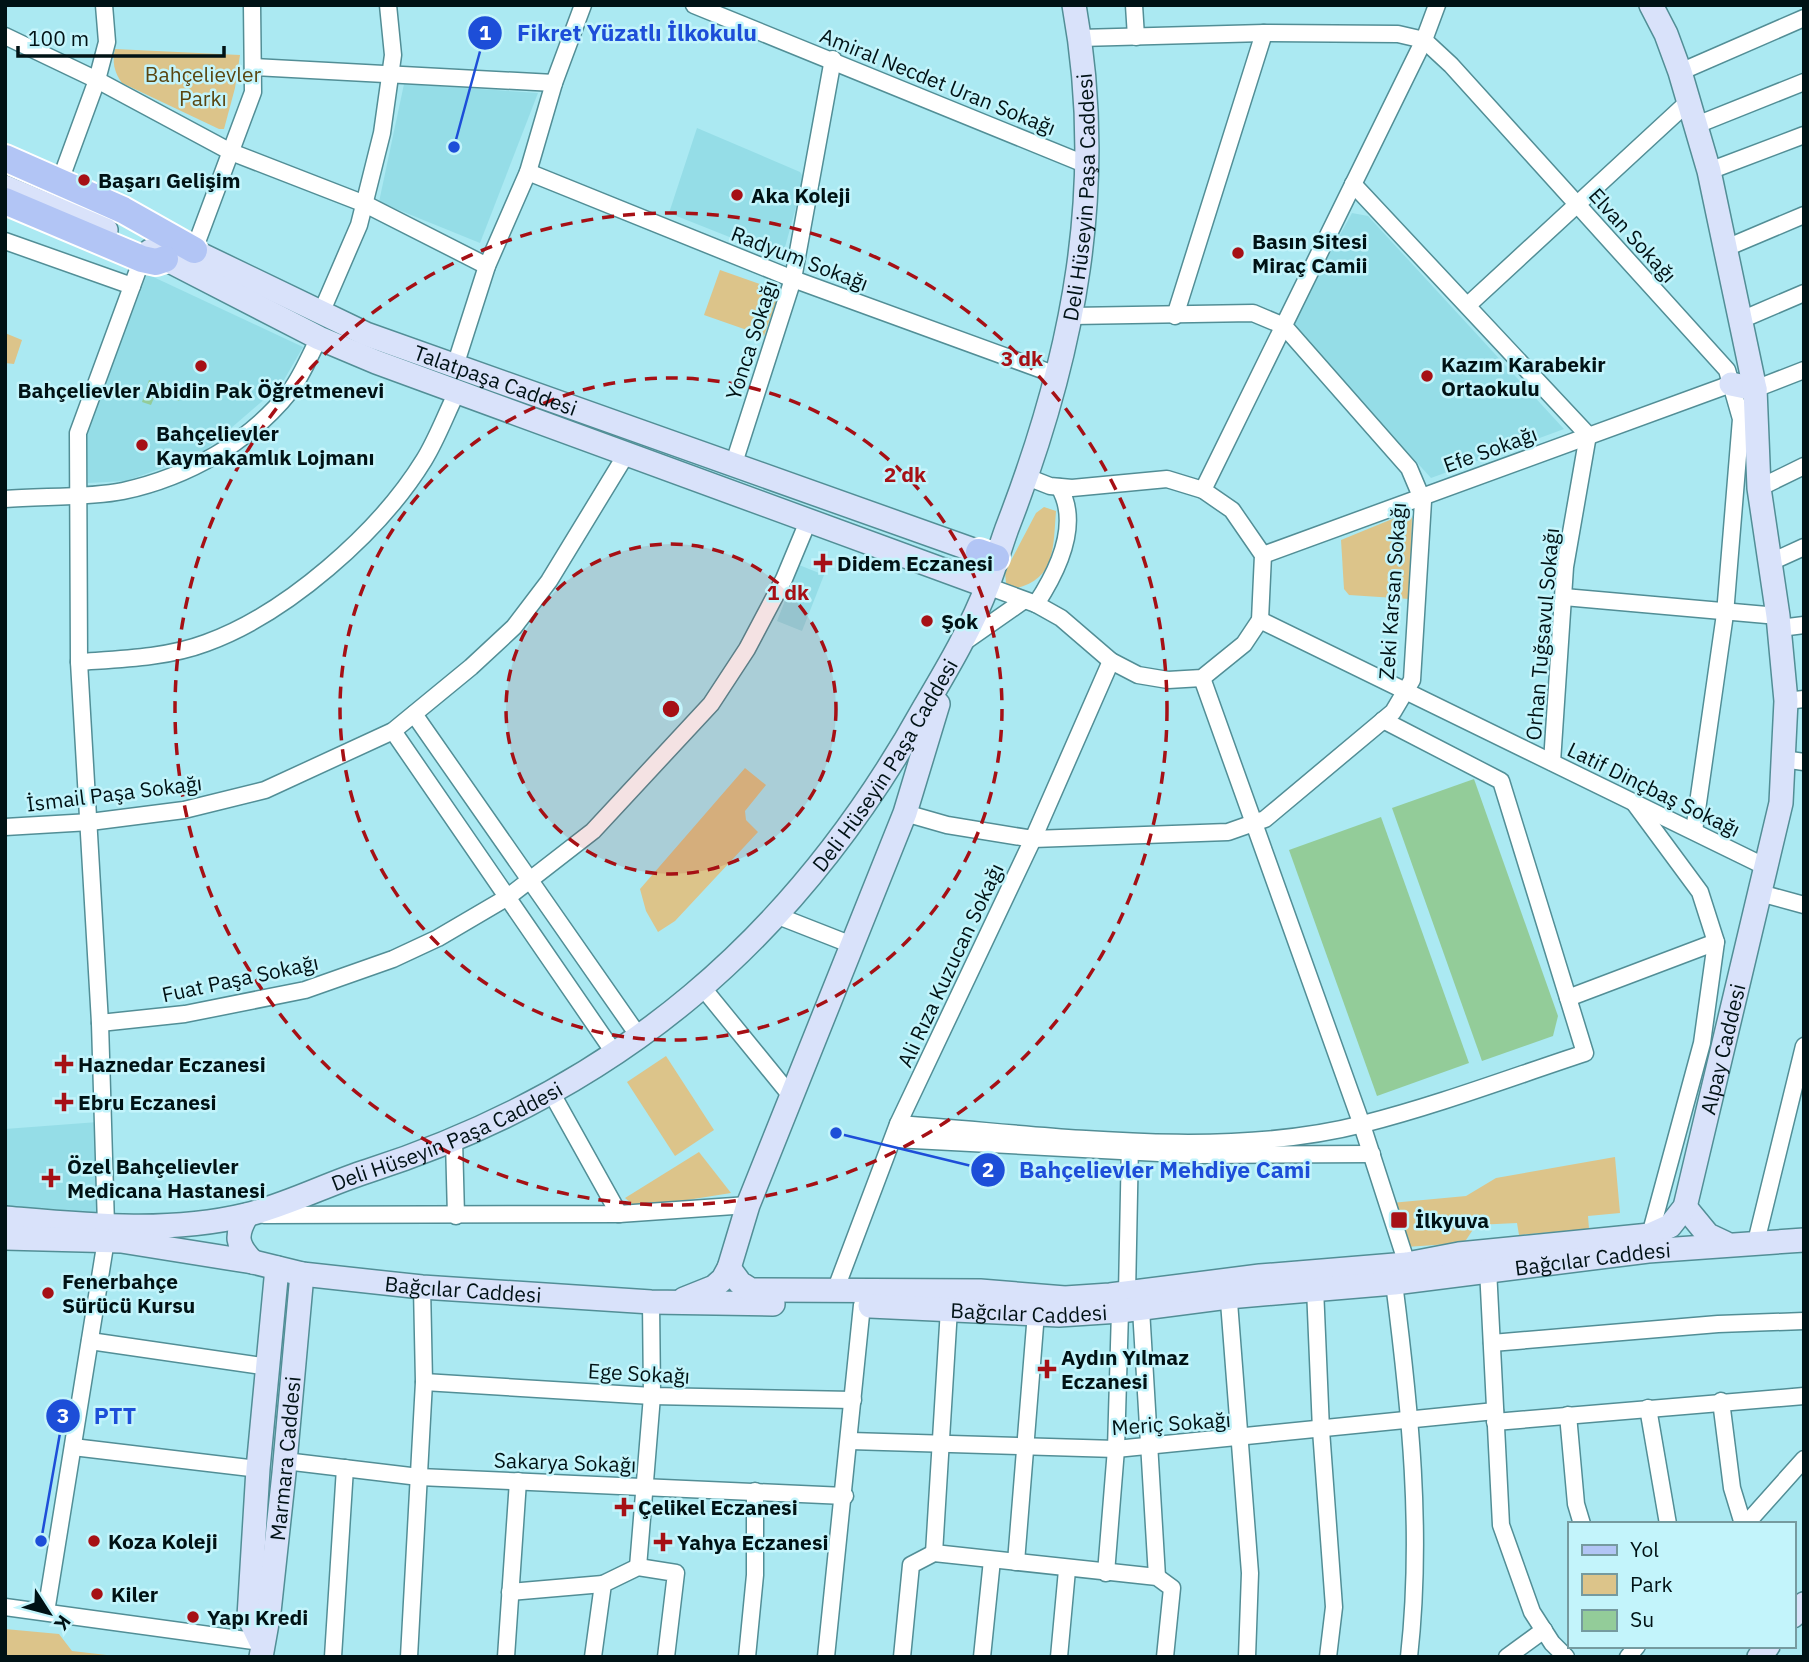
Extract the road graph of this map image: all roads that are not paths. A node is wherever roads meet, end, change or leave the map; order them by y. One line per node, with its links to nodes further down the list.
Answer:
1 (104, 5): 20 (street)
2 (252, 5): 17 (street)
3 (388, 5): 19 (street)
4 (583, 5): 22 (street)
5 (694, 5): 16 (street, Amiral Necdet Uran Sokağı)
6 (1074, 5): 14 (main road, Deli Hüseyin Paşa Caddesi)
7 (1134, 5): 13 (street)
8 (1437, 5): 15 (street)
9 (1651, 5): 18 (main road, Alpay Caddesi)
10 (1804, 18): 18 (street)
11 (1264, 33): 13 (street); 15 (street); 50 (street)
12 (5, 36): 20 (street)
13 (1136, 37): 14 (street)
14 (1080, 38): 28 (main road, Deli Hüseyin Paşa Caddesi)
15 (1424, 40): 33 (street); 37 (street, Elvan Sokağı)
16 (833, 60): 28 (street, Amiral Necdet Uran Sokağı); 44 (street, Yonca Sokağı)
17 (253, 67): 19 (street); 26 (street)
18 (1681, 72): 23 (main road, Alpay Caddesi)
19 (390, 75): 22 (street); 36 (street)
20 (97, 80): 26 (street); 32 (street)
21 (1804, 82): 24 (street)
22 (554, 83): 31 (street)
23 (1687, 103): 24 (main road, Alpay Caddesi); 37 (street)
24 (1694, 127): 29 (main road, Alpay Caddesi)
25 (1804, 135): 29 (street)
26 (231, 152): 36 (street); 41 (street)
27 (5, 158): 32 (main road)
28 (1087, 165): 49 (main road, Deli Hüseyin Paşa Caddesi)
29 (1709, 171): 40 (main road, Alpay Caddesi)
30 (5, 172): 41 (main road, Talatpaşa Caddesi)
31 (528, 172): 43 (street); 44 (street, Radyum Sokağı)
32 (60, 181): 41 (main road)
33 (1353, 184): 47 (street); 52 (street)
34 (5, 187): 42 (main road, Talatpaşa Caddesi)
35 (5, 201): 42 (main road)
36 (365, 204): 43 (street); 48 (street)
37 (1577, 205): 47 (street); 57 (street, Elvan Sokağı)
38 (1804, 215): 40 (street)
39 (5, 241): 45 (street)
40 (1726, 248): 51 (main road, Alpay Caddesi)
41 (194, 250): 48 (main road, Talatpaşa Caddesi)
42 (154, 259): 45 (street); 53 (main road, Talatpaşa Caddesi)
43 (486, 265): 54 (street)
44 (793, 279): 56 (street, Radyum Sokağı); 62 (street, Yonca Sokağı)
45 (132, 286): 68 (street)
46 (1804, 293): 51 (street)
47 (1468, 305): 60 (street)
48 (321, 313): 54 (main road, Talatpaşa Caddesi)
49 (1072, 316): 50 (street, Zeki Karsan Sokağı); 56 (main road, Deli Hüseyin Paşa Caddesi)
50 (1175, 316): 52 (street, Zeki Karsan Sokağı)
51 (1741, 320): 58 (main road, Alpay Caddesi)
52 (1284, 326): 67 (street); 69 (street, Zeki Karsan Sokağı)
53 (319, 338): 59 (main road, Talatpaşa Caddesi); 68 (street)
54 (455, 366): 62 (main road, Talatpaşa Caddesi)
55 (1804, 370): 58 (street)
56 (1059, 376): 64 (main road, Deli Hüseyin Paşa Caddesi)
57 (1731, 384): 58 (main road); 60 (street, Efe Sokağı); 79 (street, Elvan Sokağı)
58 (1755, 389): 66 (main road, Alpay Caddesi)
59 (457, 392): 61 (main road, Talatpaşa Caddesi); 85 (street)
60 (1588, 435): 69 (street, Efe Sokağı); 77 (street, Orhan Tuğsavul Sokağı)
61 (627, 453): 71 (main road, Talatpaşa Caddesi); 89 (street, İsmail Paşa Sokağı)
62 (733, 466): 73 (main road, Talatpaşa Caddesi)
63 (1804, 466): 66 (street)
64 (1027, 477): 65 (street); 73 (main road, Deli Hüseyin Paşa Caddesi)
65 (1059, 487): 67 (street); 78 (street)
66 (1759, 488): 75 (main road, Alpay Caddesi)
67 (1203, 490): 74 (street)
68 (79, 494): 70 (street); 85 (street)
69 (1421, 497): 74 (street, Efe Sokağı); 87 (street, Zeki Karsan Sokağı)
70 (5, 499)
71 (809, 519): 76 (main road, Talatpaşa Caddesi); 103 (street, Fuat Paşa Sokağı)
72 (1804, 547): 75 (street)
73 (987, 555): 76 (main road, Deli Hüseyin Paşa Caddesi)
74 (1263, 555): 80 (street)
75 (1771, 562): 81 (main road, Alpay Caddesi)
76 (987, 586): 78 (street); 83 (main road, Deli Hüseyin Paşa Caddesi)
77 (1564, 597): 79 (street); 93 (street, Orhan Tuğsavul Sokağı)
78 (1029, 603): 83 (street); 84 (street)
79 (1725, 614): 81 (street); 100 (street, Elvan Sokağı)
80 (1260, 620): 86 (street); 87 (street, Latif Dinçbaş Sokağı)
81 (1779, 622): 82 (street); 88 (main road, Alpay Caddesi)
82 (1804, 625)
83 (954, 655): 95 (main road); 96 (main road, Deli Hüseyin Paşa Caddesi)
84 (1111, 661): 86 (street); 101 (street, Ali Rıza Kuzucan Sokağı)
85 (79, 662): 97 (street)
86 (1202, 678): 98 (street)
87 (1407, 691): 90 (street, Zeki Karsan Sokağı); 93 (street, Latif Dinçbaş Sokağı)
88 (1795, 700): 92 (main road, Alpay Caddesi)
89 (414, 714): 91 (street, İsmail Paşa Sokağı); 103 (street)
90 (1383, 720): 98 (street, Zeki Karsan Sokağı); 111 (street)
91 (393, 731): 97 (street, İsmail Paşa Sokağı); 105 (street)
92 (1793, 761): 102 (main road, Alpay Caddesi)
93 (1552, 762): 94 (street, Latif Dinçbaş Sokağı)
94 (1634, 802): 100 (street, Latif Dinçbaş Sokağı); 108 (street)
95 (905, 813): 96 (main road); 101 (street, Zeki Karsan Sokağı); 109 (main road)
96 (855, 819): 107 (main road, Deli Hüseyin Paşa Caddesi)
97 (90, 822): 99 (street, İsmail Paşa Sokağı); 112 (street)
98 (1254, 823): 101 (street, Zeki Karsan Sokağı); 118 (street)
99 (5, 827)
100 (1694, 831): 102 (street, Latif Dinçbaş Sokağı)
101 (1033, 839): 119 (street, Ali Rıza Kuzucan Sokağı)
102 (1766, 867): 104 (main road, Alpay Caddesi)
103 (530, 878): 105 (street, Fuat Paşa Sokağı); 113 (street)
104 (1759, 893): 106 (street); 124 (main road, Alpay Caddesi)
105 (508, 897): 112 (street, Fuat Paşa Sokağı); 115 (street)
106 (1804, 905)
107 (778, 916): 109 (street); 110 (main road, Deli Hüseyin Paşa Caddesi)
108 (1716, 942): 111 (street); 130 (street)
109 (852, 945): 117 (main road)
110 (703, 988): 113 (main road, Deli Hüseyin Paşa Caddesi); 117 (street)
111 (1568, 998): 118 (street)
112 (100, 1023): 129 (street)
113 (640, 1038): 115 (main road, Deli Hüseyin Paşa Caddesi)
114 (1804, 1046): 133 (street)
115 (615, 1054): 116 (main road, Deli Hüseyin Paşa Caddesi)
116 (551, 1092): 120 (main road, Deli Hüseyin Paşa Caddesi); 126 (street)
117 (791, 1096): 123 (main road)
118 (1362, 1125): 121 (street); 122 (street)
119 (896, 1132): 121 (street); 144 (street, Ali Rıza Kuzucan Sokağı)
120 (454, 1140): 125 (main road, Deli Hüseyin Paşa Caddesi); 127 (street)
121 (1130, 1146): 122 (street); 148 (street)
122 (1372, 1154): 139 (street)
123 (747, 1205): 126 (street, Bağcılar Caddesi); 137 (main road)
124 (1685, 1207): 130 (main road); 134 (main road)
125 (247, 1214): 127 (street, Bağcılar Caddesi); 129 (main road, Bağcılar Caddesi); 135 (main road)
126 (619, 1214): 127 (street, Bağcılar Caddesi)
127 (456, 1216)
128 (5, 1218): 129 (main road, Bağcılar Caddesi)
129 (106, 1233): 131 (main road, Bağcılar Caddesi); 135 (main road, Bağcılar Caddesi); 152 (street)
130 (1650, 1235): 139 (main road)
131 (5, 1238)
132 (1804, 1240): 133 (main road, Bağcılar Caddesi)
133 (1756, 1242): 134 (main road, Bağcılar Caddesi)
134 (1725, 1243): 138 (main road, Bağcılar Caddesi)
135 (253, 1262): 136 (main road, Bağcılar Caddesi)
136 (277, 1268): 140 (main road, Bağcılar Caddesi); 154 (main road)
137 (729, 1268): 144 (main road); 146 (main road)
138 (1488, 1269): 139 (main road, Bağcılar Caddesi); 153 (street)
139 (1401, 1273): 142 (main road); 143 (main road, Bağcılar Caddesi); 163 (street)
140 (302, 1274): 141 (main road, Bağcılar Caddesi); 173 (main road, Marmara Caddesi)
141 (422, 1287): 145 (main road, Bağcılar Caddesi); 155 (street)
142 (1228, 1288): 143 (main road, Bağcılar Caddesi); 148 (main road); 165 (street)
143 (1315, 1288): 164 (street)
144 (835, 1290): 148 (main road)
145 (651, 1302): 146 (main road, Bağcılar Caddesi); 156 (street)
146 (675, 1303): 147 (main road, Bağcılar Caddesi)
147 (862, 1305): 149 (main road, Bağcılar Caddesi); 158 (street)
148 (1130, 1305): 150 (main road, Bağcılar Caddesi); 169 (street); 171 (street)
149 (949, 1309): 150 (main road, Bağcılar Caddesi); 167 (street)
150 (1036, 1313): 170 (street)
151 (1804, 1321): 153 (street)
152 (90, 1341): 154 (street); 168 (street)
153 (1492, 1343): 162 (street)
154 (269, 1367): 175 (main road)
155 (424, 1382): 156 (street, Ege Sokağı); 176 (street)
156 (652, 1396): 158 (street, Ege Sokağı); 178 (street)
157 (1804, 1396): 159 (street, Meriç Sokağı)
158 (853, 1400): 166 (street)
159 (1721, 1401): 160 (street, Meriç Sokağı); 183 (street)
160 (1648, 1408): 161 (street, Meriç Sokağı); 182 (street)
161 (1568, 1415): 162 (street, Meriç Sokağı); 181 (street)
162 (1495, 1417): 163 (street, Meriç Sokağı); 196 (street)
163 (1411, 1420): 164 (street, Meriç Sokağı); 211 (street)
164 (1321, 1430): 165 (street, Meriç Sokağı); 210 (street)
165 (1239, 1439): 169 (street, Meriç Sokağı); 209 (street)
166 (850, 1441): 167 (street, Meriç Sokağı); 180 (street)
167 (940, 1445): 170 (street, Meriç Sokağı); 185 (street)
168 (73, 1447): 175 (street); 195 (street)
169 (1149, 1447): 171 (street, Meriç Sokağı); 191 (street)
170 (1026, 1448): 171 (street, Meriç Sokağı); 187 (street)
171 (1116, 1449): 190 (street)
172 (1804, 1459): 184 (street)
173 (285, 1461): 174 (street, Sakarya Sokağı); 197 (main road, Marmara Caddesi)
174 (345, 1468): 176 (street, Sakarya Sokağı); 198 (street)
175 (258, 1469): 197 (main road)
176 (419, 1477): 177 (street, Sakarya Sokağı); 199 (street)
177 (518, 1481): 178 (street, Sakarya Sokağı); 193 (street)
178 (645, 1486): 179 (street, Sakarya Sokağı); 188 (street)
179 (755, 1491): 180 (street, Sakarya Sokağı); 203 (street)
180 (845, 1496): 204 (street)
181 (1581, 1522)
182 (1668, 1522)
183 (1743, 1522)
184 (1746, 1522)
185 (934, 1553): 186 (street); 205 (street)
186 (992, 1560): 187 (street); 206 (street)
187 (1016, 1562): 189 (street)
188 (638, 1566): 192 (street); 202 (street)
189 (1068, 1570): 190 (street); 207 (street)
190 (1106, 1573): 191 (street)
191 (1157, 1577): 208 (street)
192 (603, 1584): 193 (street); 201 (street)
193 (510, 1592): 200 (street)
194 (5, 1607): 195 (street)
195 (46, 1612): 197 (street)
196 (1544, 1630): 212 (street); 213 (street)
197 (261, 1649)
198 (333, 1657)
199 (409, 1657)
200 (506, 1657)
201 (593, 1657)
202 (666, 1657)
203 (747, 1657)
204 (826, 1657)
205 (902, 1657)
206 (982, 1657)
207 (1059, 1657)
208 (1166, 1657)
209 (1247, 1657)
210 (1328, 1657)
211 (1409, 1657)
212 (1507, 1657)
213 (1566, 1657)

